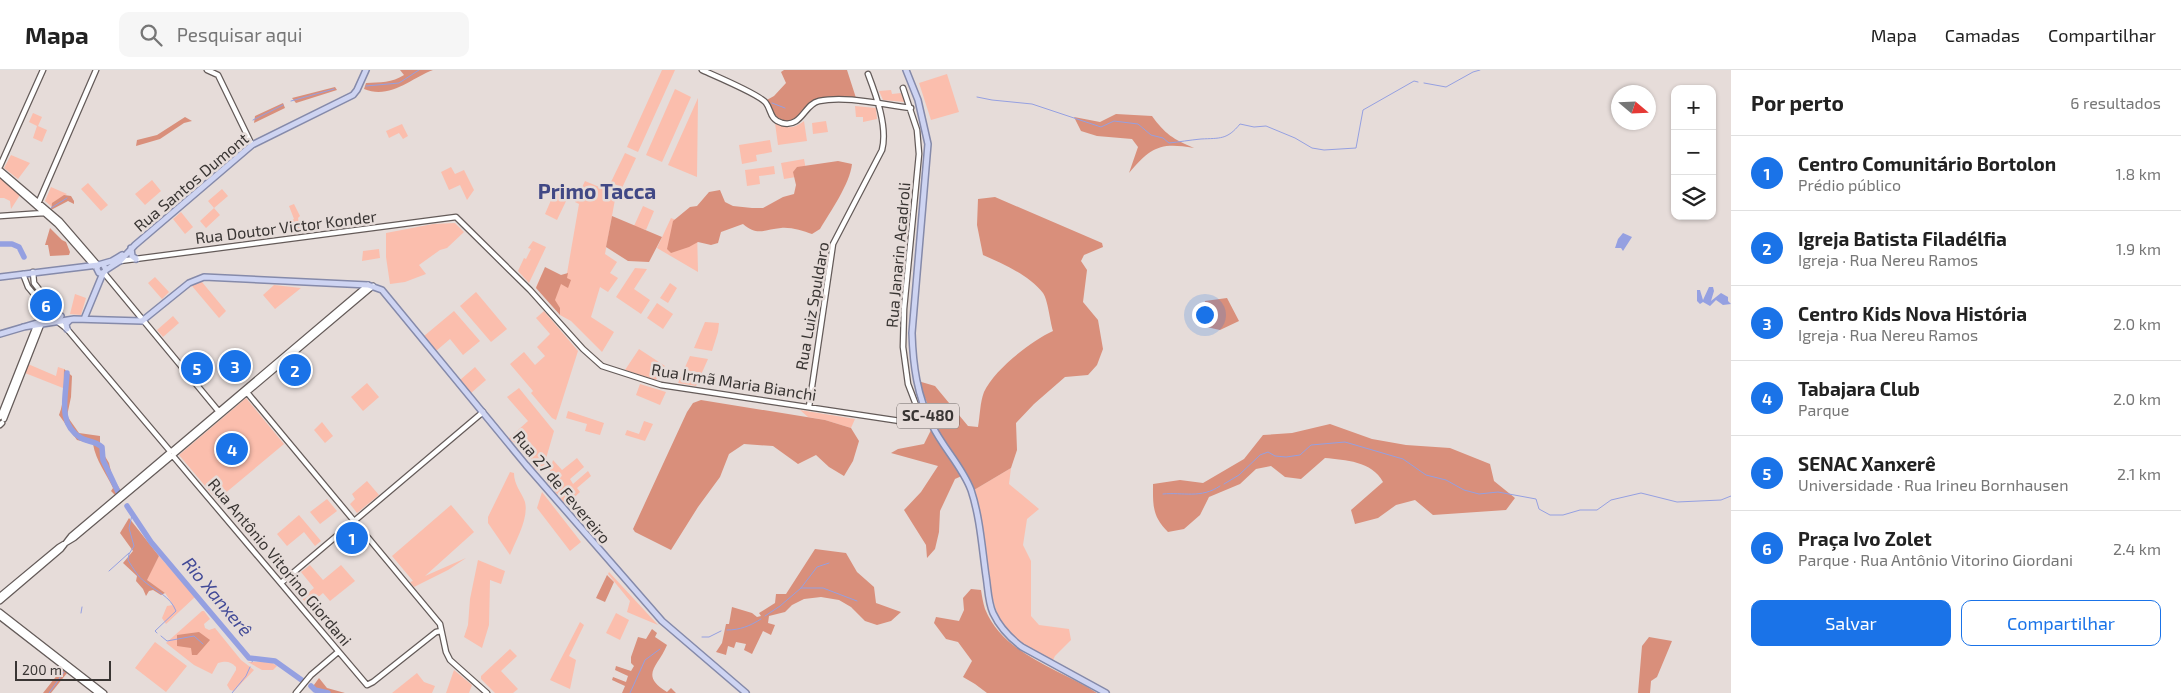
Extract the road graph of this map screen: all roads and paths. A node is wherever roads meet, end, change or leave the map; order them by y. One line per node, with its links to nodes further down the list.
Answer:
1 (43, 70): 12 (street)
2 (96, 70): 15 (street)
3 (208, 70): 11 (street)
4 (366, 70): 11 (main road, Rua Santos Dumont)
5 (702, 70): 9 (street)
6 (906, 70): 63 (main road, SC-480)
7 (868, 74): 9 (street, Rua Luiz Spuldaro)
8 (903, 88): 10 (street, Rua Janarin Acadroli)
9 (879, 104): 10 (street); 43 (street, Rua Luiz Spuldaro)
10 (911, 108): 47 (street, Rua Janarin Acadroli)
11 (252, 145): 20 (main road, Rua Santos Dumont)
12 (0, 168): 14 (street)
13 (0, 174): 14 (street)
14 (18, 187): 15 (street)
15 (38, 204): 16 (street); 17 (street)
16 (50, 212): 17 (street); 21 (street)
17 (44, 213): 18 (street); 21 (street)
18 (0, 216)
19 (456, 218): 22 (street, Rua Doutor Victor Konder); 43 (street, Rua Irmã Maria Bianchi)
20 (130, 249): 22 (main road); 23 (main road, Rua Santos Dumont); 24 (main road, Rua Santos Dumont)
21 (88, 258): 25 (main road); 26 (street)
22 (136, 259): 23 (street, Rua Doutor Victor Konder)
23 (120, 261): 24 (main road); 26 (main road)
24 (112, 262): 26 (main road, Rua Santos Dumont)
25 (86, 267): 26 (main road, Rua Santos Dumont); 27 (main road, Rua Santos Dumont)
26 (100, 268): 35 (main road); 36 (street)
27 (33, 272): 28 (main road, Rua Santos Dumont); 33 (street, Rua Antônio Vitorino Giordani)
28 (24, 274): 29 (main road, Rua Santos Dumont); 31 (street, Rua Antônio Vitorino Giordani)
29 (0, 277)
30 (370, 286): 36 (main road); 42 (street); 44 (main road, Rua 27 de Fevereiro)
31 (47, 310): 32 (main road); 33 (street, Rua Antônio Vitorino Giordani)
32 (47, 319): 33 (main road); 37 (main road); 38 (main road)
33 (59, 319): 34 (main road); 38 (main road); 39 (street, Rua Antônio Vitorino Giordani)
34 (72, 319): 35 (main road); 39 (main road)
35 (84, 319): 36 (main road)
36 (142, 321): 45 (street)
37 (24, 327): 38 (main road); 40 (main road)
38 (36, 327): 41 (street); 41 (street)
39 (67, 329): 48 (street, Rua Antônio Vitorino Giordani)
40 (0, 334)
41 (33, 339): 46 (street)
42 (246, 391): 45 (street); 49 (street)
43 (809, 407): 47 (street, Rua Irmã Maria Bianchi)
44 (483, 412): 49 (street); 62 (main road, Rua 27 de Fevereiro)
45 (220, 413): 48 (street)
46 (1, 421)
47 (921, 423)
48 (172, 454): 50 (street, Rua Antônio Vitorino Giordani); 51 (street)
49 (354, 520): 50 (street); 57 (street)
50 (281, 583): 58 (street, Rua Antônio Vitorino Giordani)
51 (6, 594): 52 (street); 53 (street)
52 (0, 596)
53 (0, 601)
54 (0, 612): 56 (street)
55 (0, 617): 56 (street)
56 (9, 622): 59 (street)
57 (441, 630): 58 (street, Rua Antônio Vitorino Giordani); 61 (street)
58 (338, 652): 60 (street)
59 (100, 692)
60 (296, 693)
61 (487, 693)
62 (746, 693)
63 (1106, 693)

